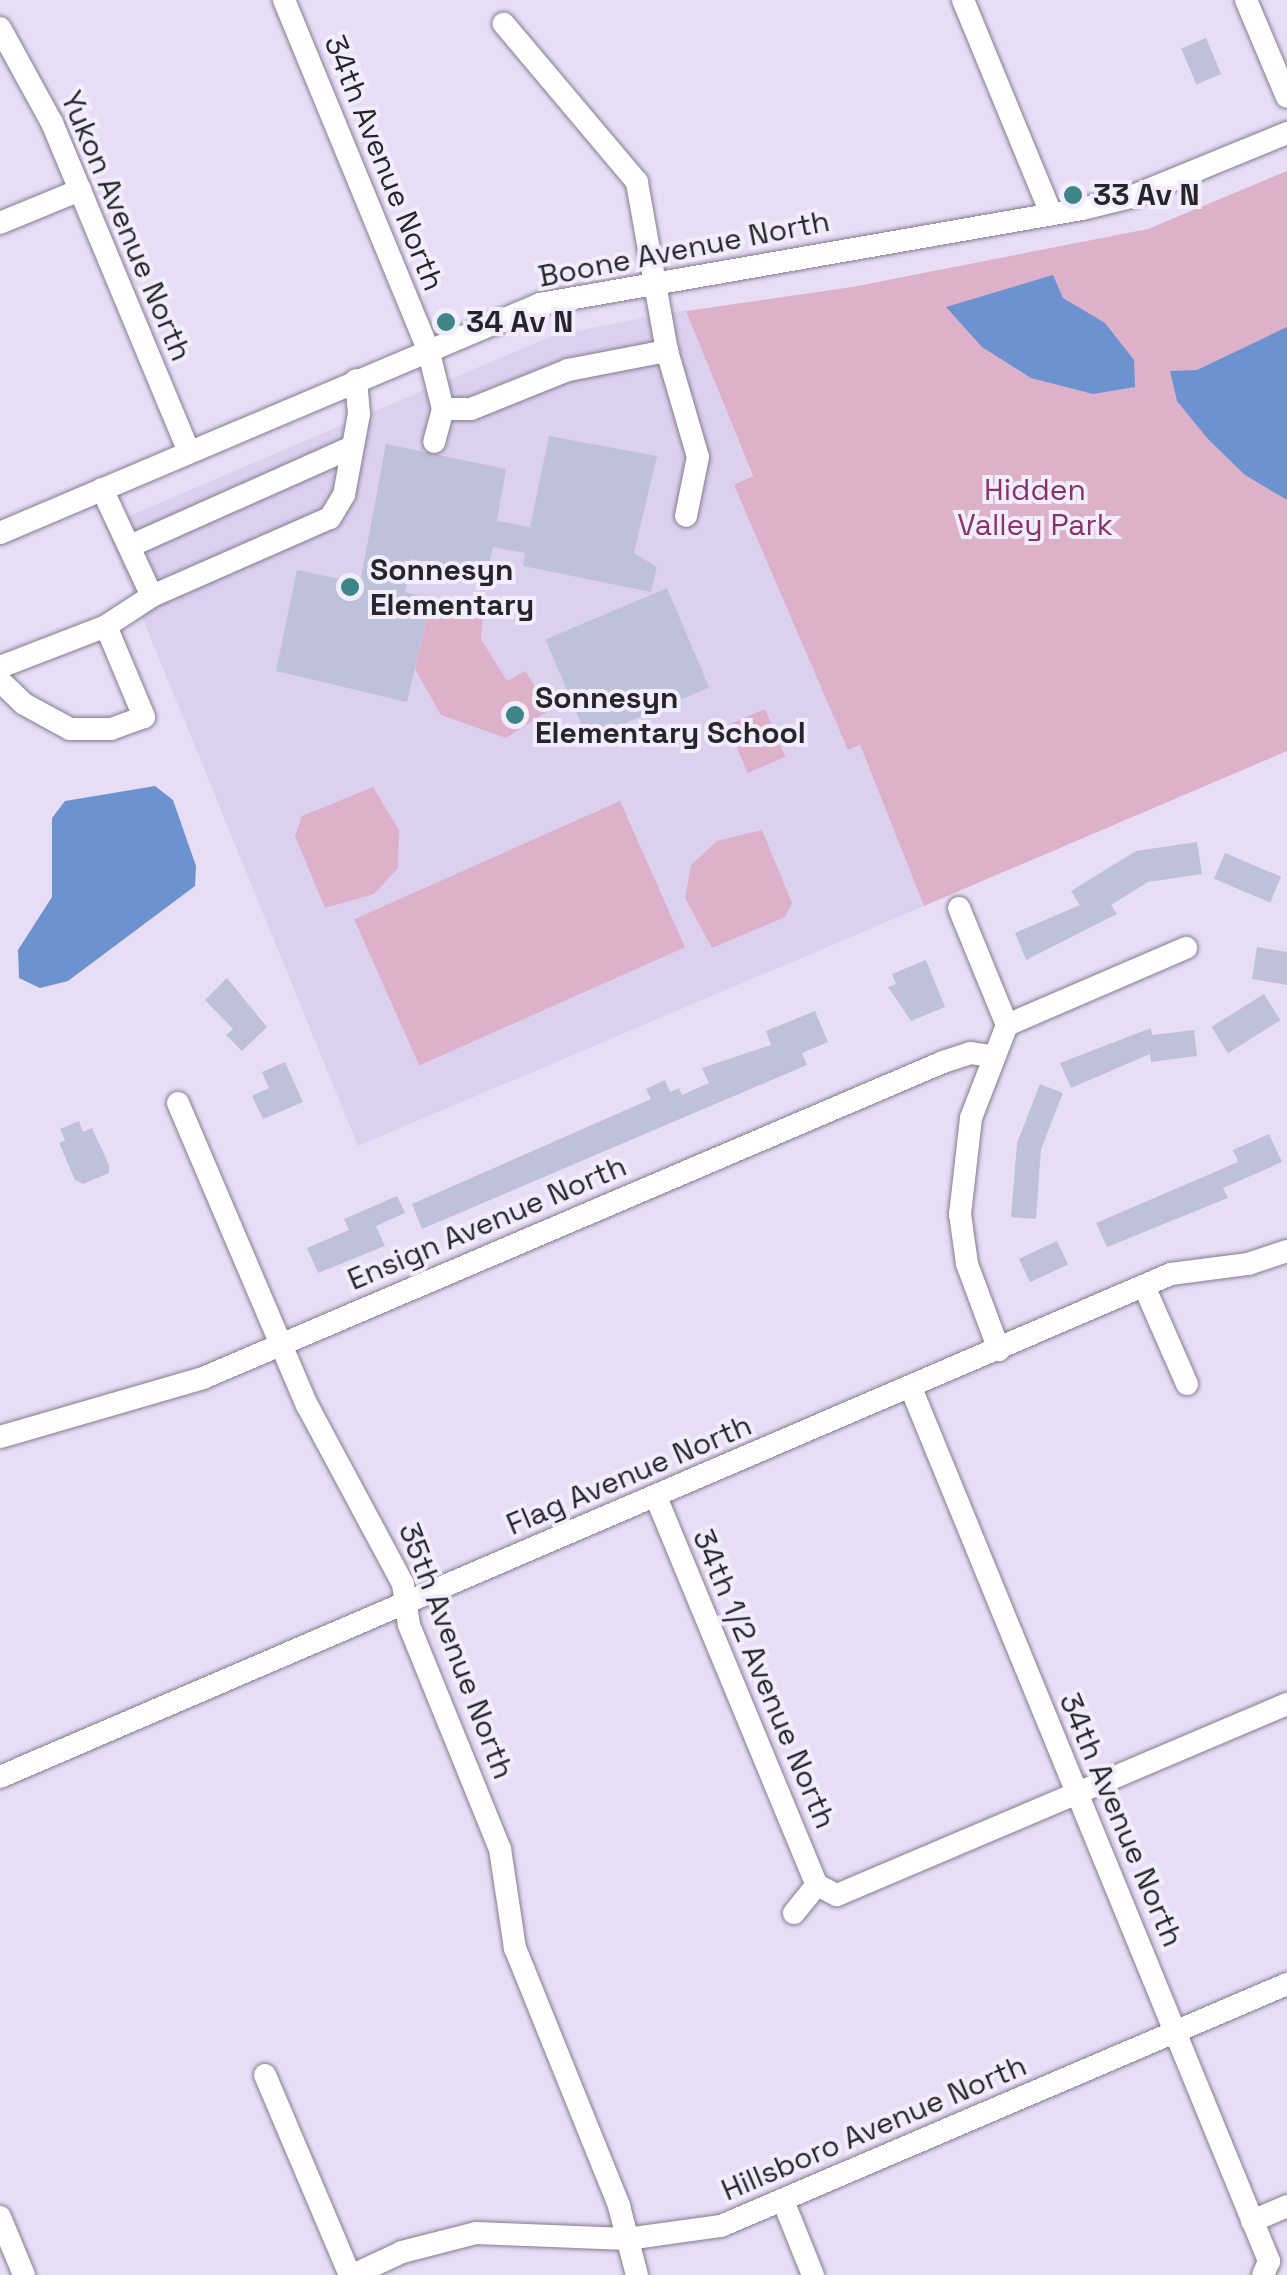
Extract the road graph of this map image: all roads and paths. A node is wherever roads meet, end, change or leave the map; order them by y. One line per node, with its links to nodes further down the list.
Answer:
1 (284, 0): 12 (street, 34th Avenue North)
2 (963, 0): 9 (street)
3 (1246, 0): 6 (street)
4 (504, 24): 11 (street)
5 (0, 28): 8 (street, Yukon Avenue North)
6 (1287, 97)
7 (1287, 133): 9 (street, Boone Avenue North)
8 (80, 190): 10 (street); 18 (street, Yukon Avenue North)
9 (1051, 213): 11 (street, Boone Avenue North)
10 (0, 224)
11 (656, 280): 12 (street, Boone Avenue North); 13 (street)
12 (428, 349): 14 (street, Boone Avenue North); 15 (street, 34th Avenue North)
13 (667, 351): 15 (street); 20 (street)
14 (356, 380): 17 (street); 18 (street, Boone Avenue North)
15 (444, 408): 16 (street)
16 (434, 442)
17 (352, 448): 22 (street); 23 (street)
18 (189, 452): 19 (street, Boone Avenue North)
19 (102, 489): 21 (street, Boone Avenue North); 22 (street)
20 (686, 516)
21 (0, 533)
22 (130, 546): 23 (street)
23 (152, 596): 24 (street)
24 (106, 626): 25 (street); 26 (street)
25 (0, 667)
26 (0, 681)
27 (959, 908): 29 (street)
28 (1186, 948): 29 (street)
29 (1007, 1025): 30 (street)
30 (991, 1056): 34 (street, Ensign Avenue North); 35 (street)
31 (178, 1103): 34 (street, 35th Avenue North)
32 (1287, 1251): 33 (street, Flag Avenue North)
33 (1144, 1286): 35 (street, Flag Avenue North); 36 (street)
34 (282, 1343): 38 (street, Ensign Avenue North); 40 (street, 35th Avenue North)
35 (999, 1350): 37 (street, Flag Avenue North)
36 (1187, 1384)
37 (911, 1388): 39 (street, Flag Avenue North); 43 (street, 34th Avenue North)
38 (0, 1436)
39 (656, 1497): 40 (street, Flag Avenue North); 44 (street, 34th 1/2 Avenue North)
40 (404, 1603): 42 (street, Flag Avenue North); 53 (street, 35th Avenue North)
41 (1287, 1704): 43 (street)
42 (0, 1777)
43 (1077, 1794): 44 (street); 47 (street, 34th Avenue North)
44 (818, 1885): 45 (street)
45 (794, 1913)
46 (1287, 1984): 47 (street, Hillsboro Avenue North)
47 (1176, 2031): 49 (street, Hillsboro Avenue North); 52 (street, 34th Avenue North)
48 (266, 2075): 56 (street)
49 (784, 2204): 53 (street, Hillsboro Avenue North); 58 (street)
50 (1287, 2206): 52 (street)
51 (0, 2218): 55 (street)
52 (1252, 2221): 54 (street, 34th Avenue North)
53 (627, 2239): 56 (street, Hillsboro Avenue North); 57 (street, 35th Avenue North)
54 (1273, 2263)
55 (24, 2275)
56 (352, 2275)
57 (638, 2275)
58 (813, 2275)

